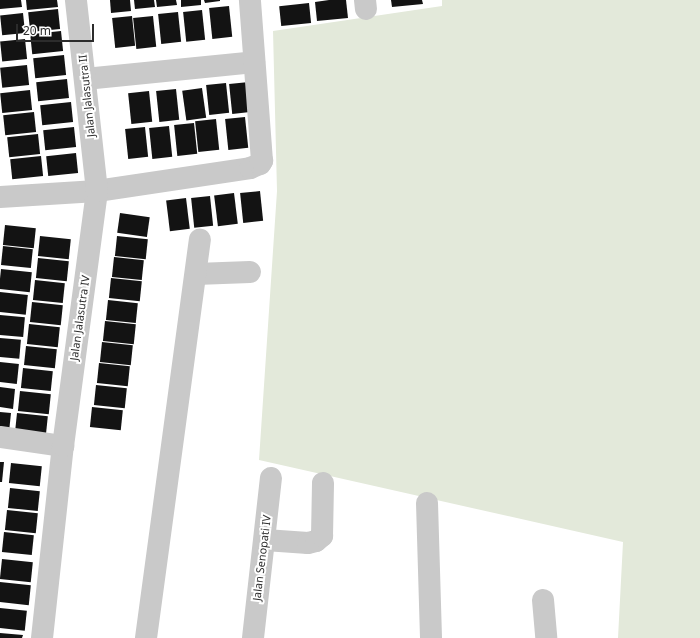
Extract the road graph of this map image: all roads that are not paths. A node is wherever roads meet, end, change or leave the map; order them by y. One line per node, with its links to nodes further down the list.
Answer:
1 (76, 0): 4 (street, Jalan Jalasutra II)
2 (250, 0): 3 (street)
3 (254, 62): 4 (street); 5 (street)
4 (85, 80): 5 (street, Jalan Jalasutra II)
5 (97, 191): 6 (street); 11 (street, Jalan Jalasutra IV)
6 (0, 197)
7 (200, 240): 9 (street)
8 (250, 272): 9 (street)
9 (196, 274): 18 (street)
10 (0, 437): 11 (street)
11 (63, 446): 17 (street, Jalan Jalasutra IV)
12 (271, 478): 15 (street, Jalan Senopati IV)
13 (323, 484): 15 (street)
14 (426, 503): 20 (street)
15 (264, 540): 19 (street, Jalan Senopati IV)
16 (543, 600): 21 (street)
17 (42, 638)
18 (146, 638)
19 (253, 638)
20 (432, 638)
21 (546, 638)

